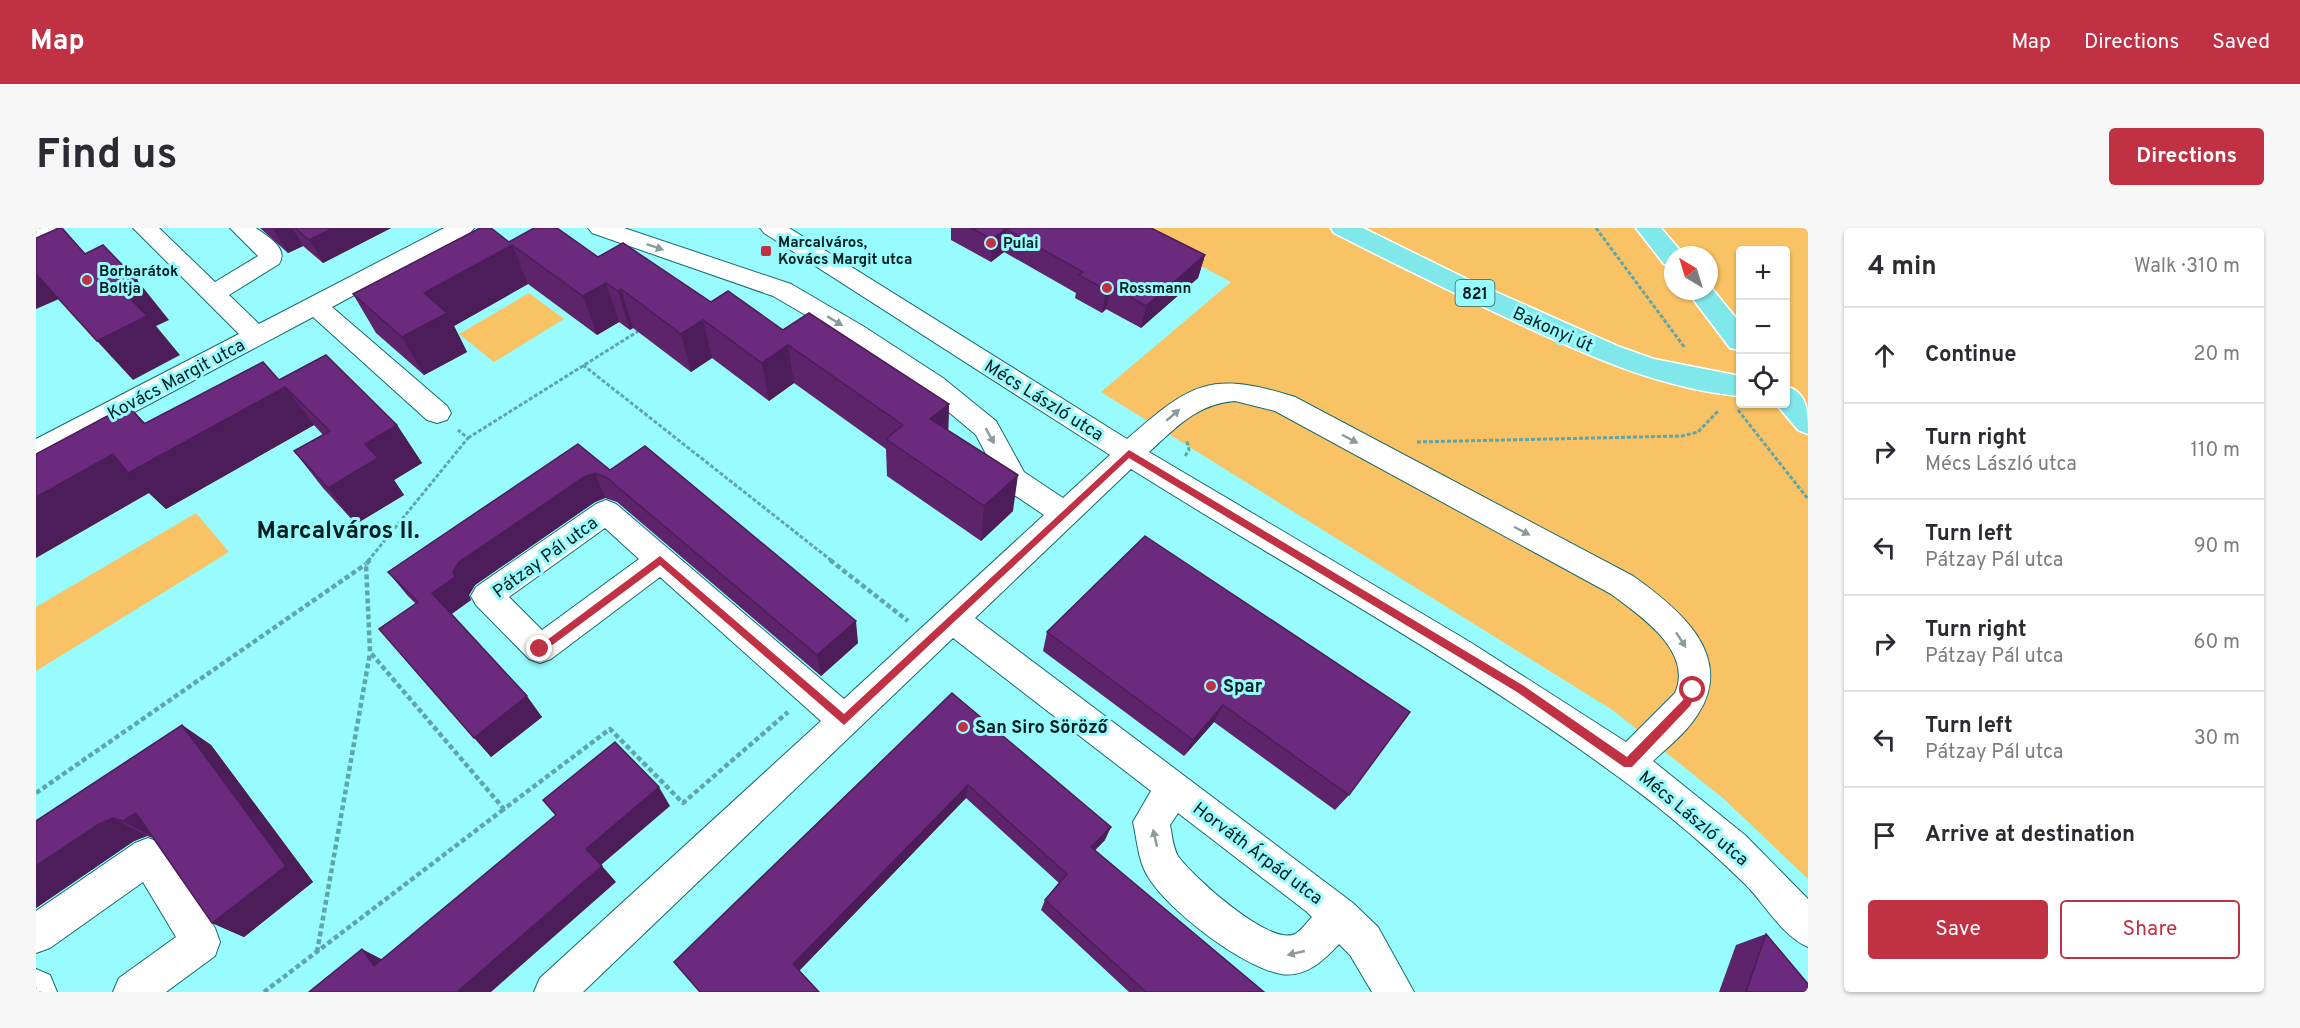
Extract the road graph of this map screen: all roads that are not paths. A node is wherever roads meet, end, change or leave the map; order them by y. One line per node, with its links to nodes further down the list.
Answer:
1 (44, 228): 9 (street)
2 (145, 228): 13 (street)
3 (242, 228): 13 (street)
4 (462, 228): 15 (street, Kovács Margit utca)
5 (600, 228): 12 (street, one-way to 12)
6 (772, 228): 11 (street, Mécs László utca)
7 (1343, 228): 18 (main road, Bakonyi út / 821)
8 (1648, 228): 10 (main road)
9 (36, 232)
10 (1664, 247)
11 (821, 259): 12 (street); 23 (street, Mécs László utca)
12 (782, 290): 24 (street, one-way to 24)
13 (213, 294): 16 (street)
14 (1707, 300): 17 (main road)
15 (315, 305): 16 (street, Kovács Margit utca); 20 (street)
16 (256, 336): 22 (street, Kovács Margit utca)
17 (1736, 336)
18 (1726, 389)
19 (1790, 402): 21 (main road)
20 (437, 413)
21 (1808, 423)
22 (36, 452)
23 (1129, 454): 24 (street); 28 (street, Mécs László utca); 28 (street, one-way to 28)
24 (1064, 514): 26 (street)
25 (660, 560): 25 (street, Pátzay Pál utca); 27 (street, Pátzay Pál utca)
26 (942, 630): 27 (street); 29 (street, Horváth Árpád utca)
27 (844, 720): 33 (street)
28 (1628, 763): 31 (street, Mécs László utca)
29 (1175, 791): 30 (street, Horváth Árpád utca); 30 (street, Horváth Árpád utca, one-way to 29)
30 (1340, 916): 35 (street, Horváth Árpád utca)
31 (1808, 928)
32 (36, 934): 34 (street)
33 (571, 986)
34 (133, 992)
35 (1394, 992)

